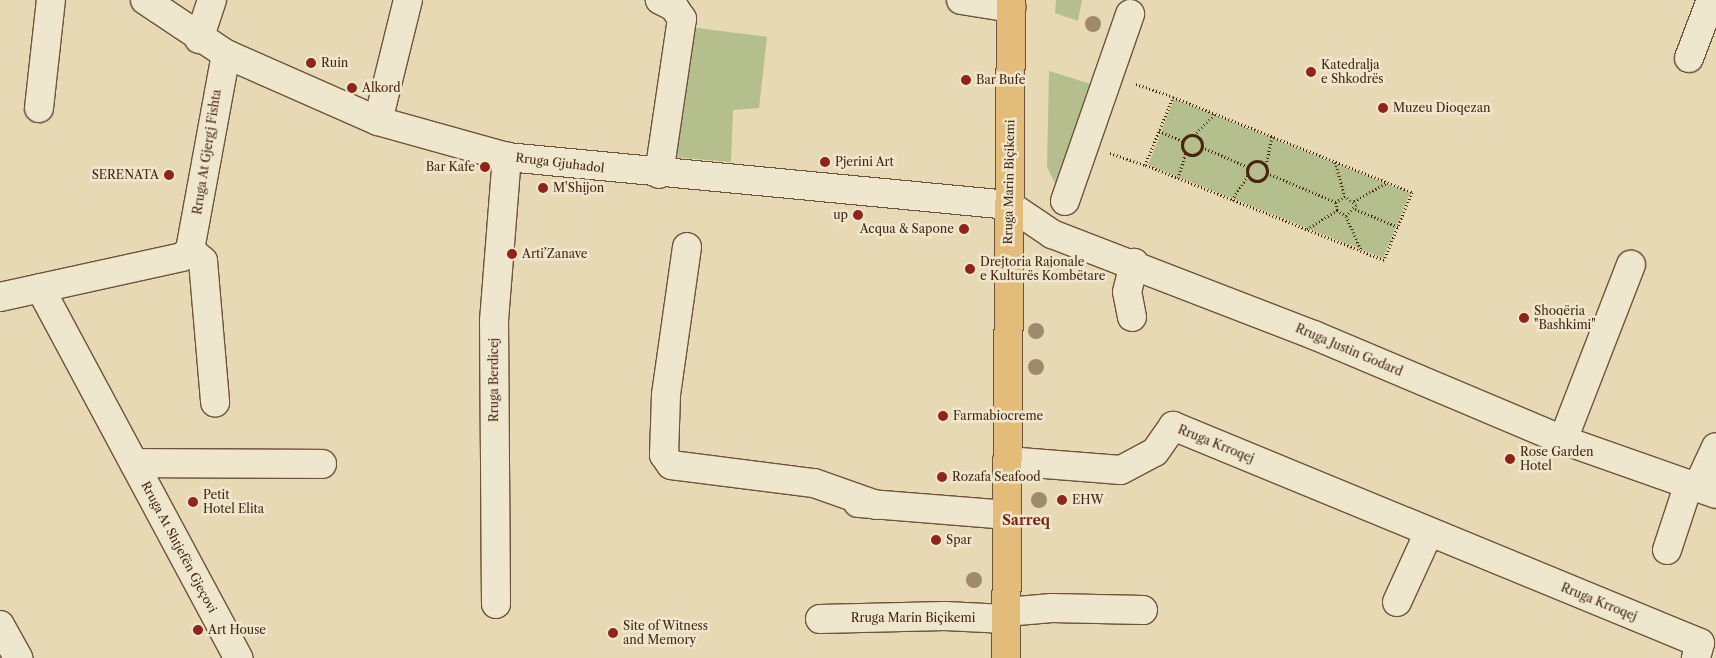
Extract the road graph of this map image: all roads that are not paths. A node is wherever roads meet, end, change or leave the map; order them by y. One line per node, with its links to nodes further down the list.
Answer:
1 (51, 0): 13 (street)
2 (145, 0): 10 (street, Rruga Gjuhadol)
3 (212, 0): 10 (street)
4 (408, 0): 14 (street)
5 (660, 0): 16 (street)
6 (961, 0): 8 (street)
7 (1711, 0): 12 (street)
8 (1011, 4): 18 (main road, Rruga Marin Biçikemi)
9 (1130, 14): 17 (street)
10 (198, 39): 11 (street, Rruga Gjuhadol)
11 (226, 54): 14 (street, Rruga Gjuhadol); 20 (street, Rruga At Gjergj Fishta)
12 (1689, 58)
13 (39, 108)
14 (378, 121): 15 (street, Rruga Gjuhadol)
15 (507, 156): 16 (street, Rruga Gjuhadol); 39 (street, Rruga Berdicej)
16 (658, 174): 18 (street, Rruga Gjuhadol)
17 (1065, 201)
18 (1008, 205): 21 (street, Rruga Justin Godard); 29 (main road, Rruga Marin Biçikemi)
19 (687, 247): 34 (street)
20 (190, 250): 23 (street); 26 (street)
21 (1134, 263): 25 (street); 27 (street, Rruga Justin Godard)
22 (1631, 265): 27 (street)
23 (40, 288): 24 (street); 30 (street, Rruga At Shtjefën Gjeçovi)
24 (0, 297)
25 (1132, 317)
26 (215, 402)
27 (1563, 440): 33 (street, Rruga Justin Godard)
28 (1716, 448): 33 (street)
29 (1007, 461): 35 (main road, Rruga Marin Biçikemi); 36 (street, Rruga Krroqej)
30 (134, 463): 31 (street, Rruga At Shtjefën Gjeçovi); 45 (street, Rruga At Shtjefën Gjeçovi)
31 (322, 464)
32 (702, 489): 34 (street)
33 (1700, 489): 37 (street)
34 (876, 505): 35 (street)
35 (1007, 515): 41 (main road, Rruga Marin Biçikemi)
36 (1429, 532): 38 (street); 47 (street, Rruga Krroqej)
37 (1667, 550)
38 (1397, 602)
39 (496, 604)
40 (1142, 610): 41 (street, Rruga Marin Biçikemi)
41 (1006, 616): 42 (street, Rruga Marin Biçikemi); 46 (main road, Rruga Marin Biçikemi)
42 (820, 619)
43 (0, 625): 44 (street)
44 (18, 658)
45 (238, 658)
46 (1006, 658)
47 (1696, 658)

